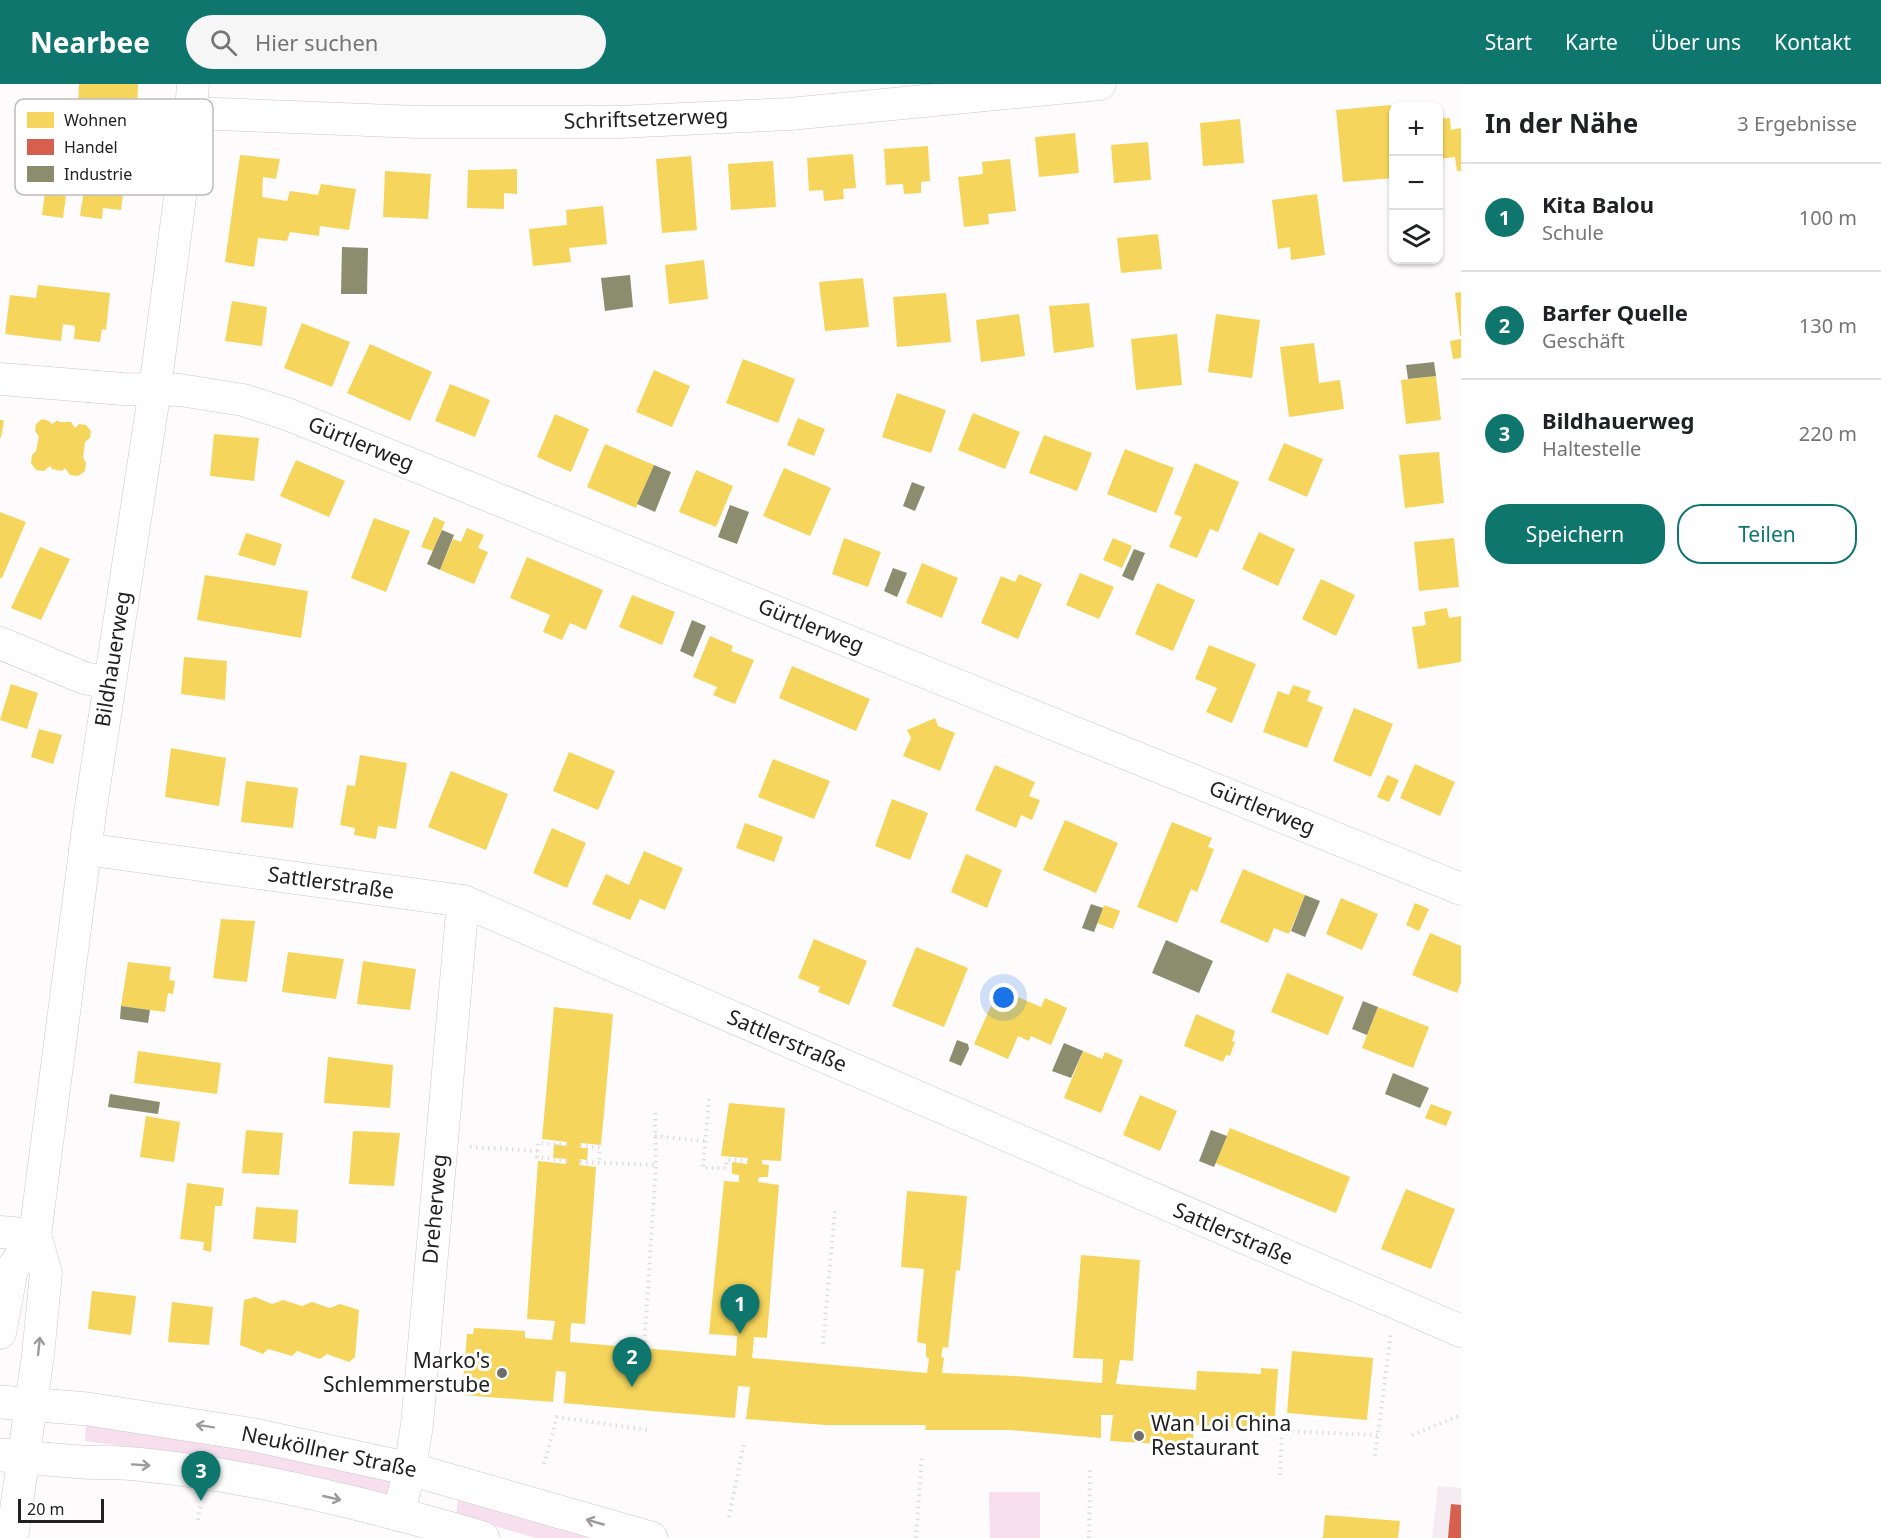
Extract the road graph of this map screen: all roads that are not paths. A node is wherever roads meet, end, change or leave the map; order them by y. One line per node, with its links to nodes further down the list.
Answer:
1 (1100, 84): 2 (street, Schriftsetzerweg)
2 (213, 101)
3 (180, 195): 5 (street, Bildhauerweg)
4 (0, 379): 5 (street, Gürtlerweg)
5 (155, 389): 7 (street, Bildhauerweg); 9 (street, Gürtlerweg)
6 (0, 643): 7 (street)
7 (110, 683): 8 (street, Bildhauerweg)
8 (85, 849): 10 (street, Sattlerstraße); 12 (street, Bildhauerweg)
9 (1461, 889)
10 (463, 901): 13 (street, Sattlerstraße); 17 (street, Dreherweg)
11 (0, 1232): 12 (street)
12 (34, 1235): 14 (street, Bildhauerweg); 15 (street, Bildhauerweg, one-way to 12)
13 (1461, 1331)
14 (0, 1333)
15 (16, 1403): 16 (street, Bildhauerweg); 17 (main road, Neuköllner Straße, one-way to 15)
16 (12, 1456): 18 (main road, Neuköllner Straße, one-way to 18); 19 (street, Bildhauerweg)
17 (410, 1469): 18 (street, Dreherweg); 21 (main road, Neuköllner Straße, one-way to 17)
18 (398, 1515): 20 (main road, Neuköllner Straße)
19 (12, 1538)
20 (483, 1538)
21 (651, 1538)

